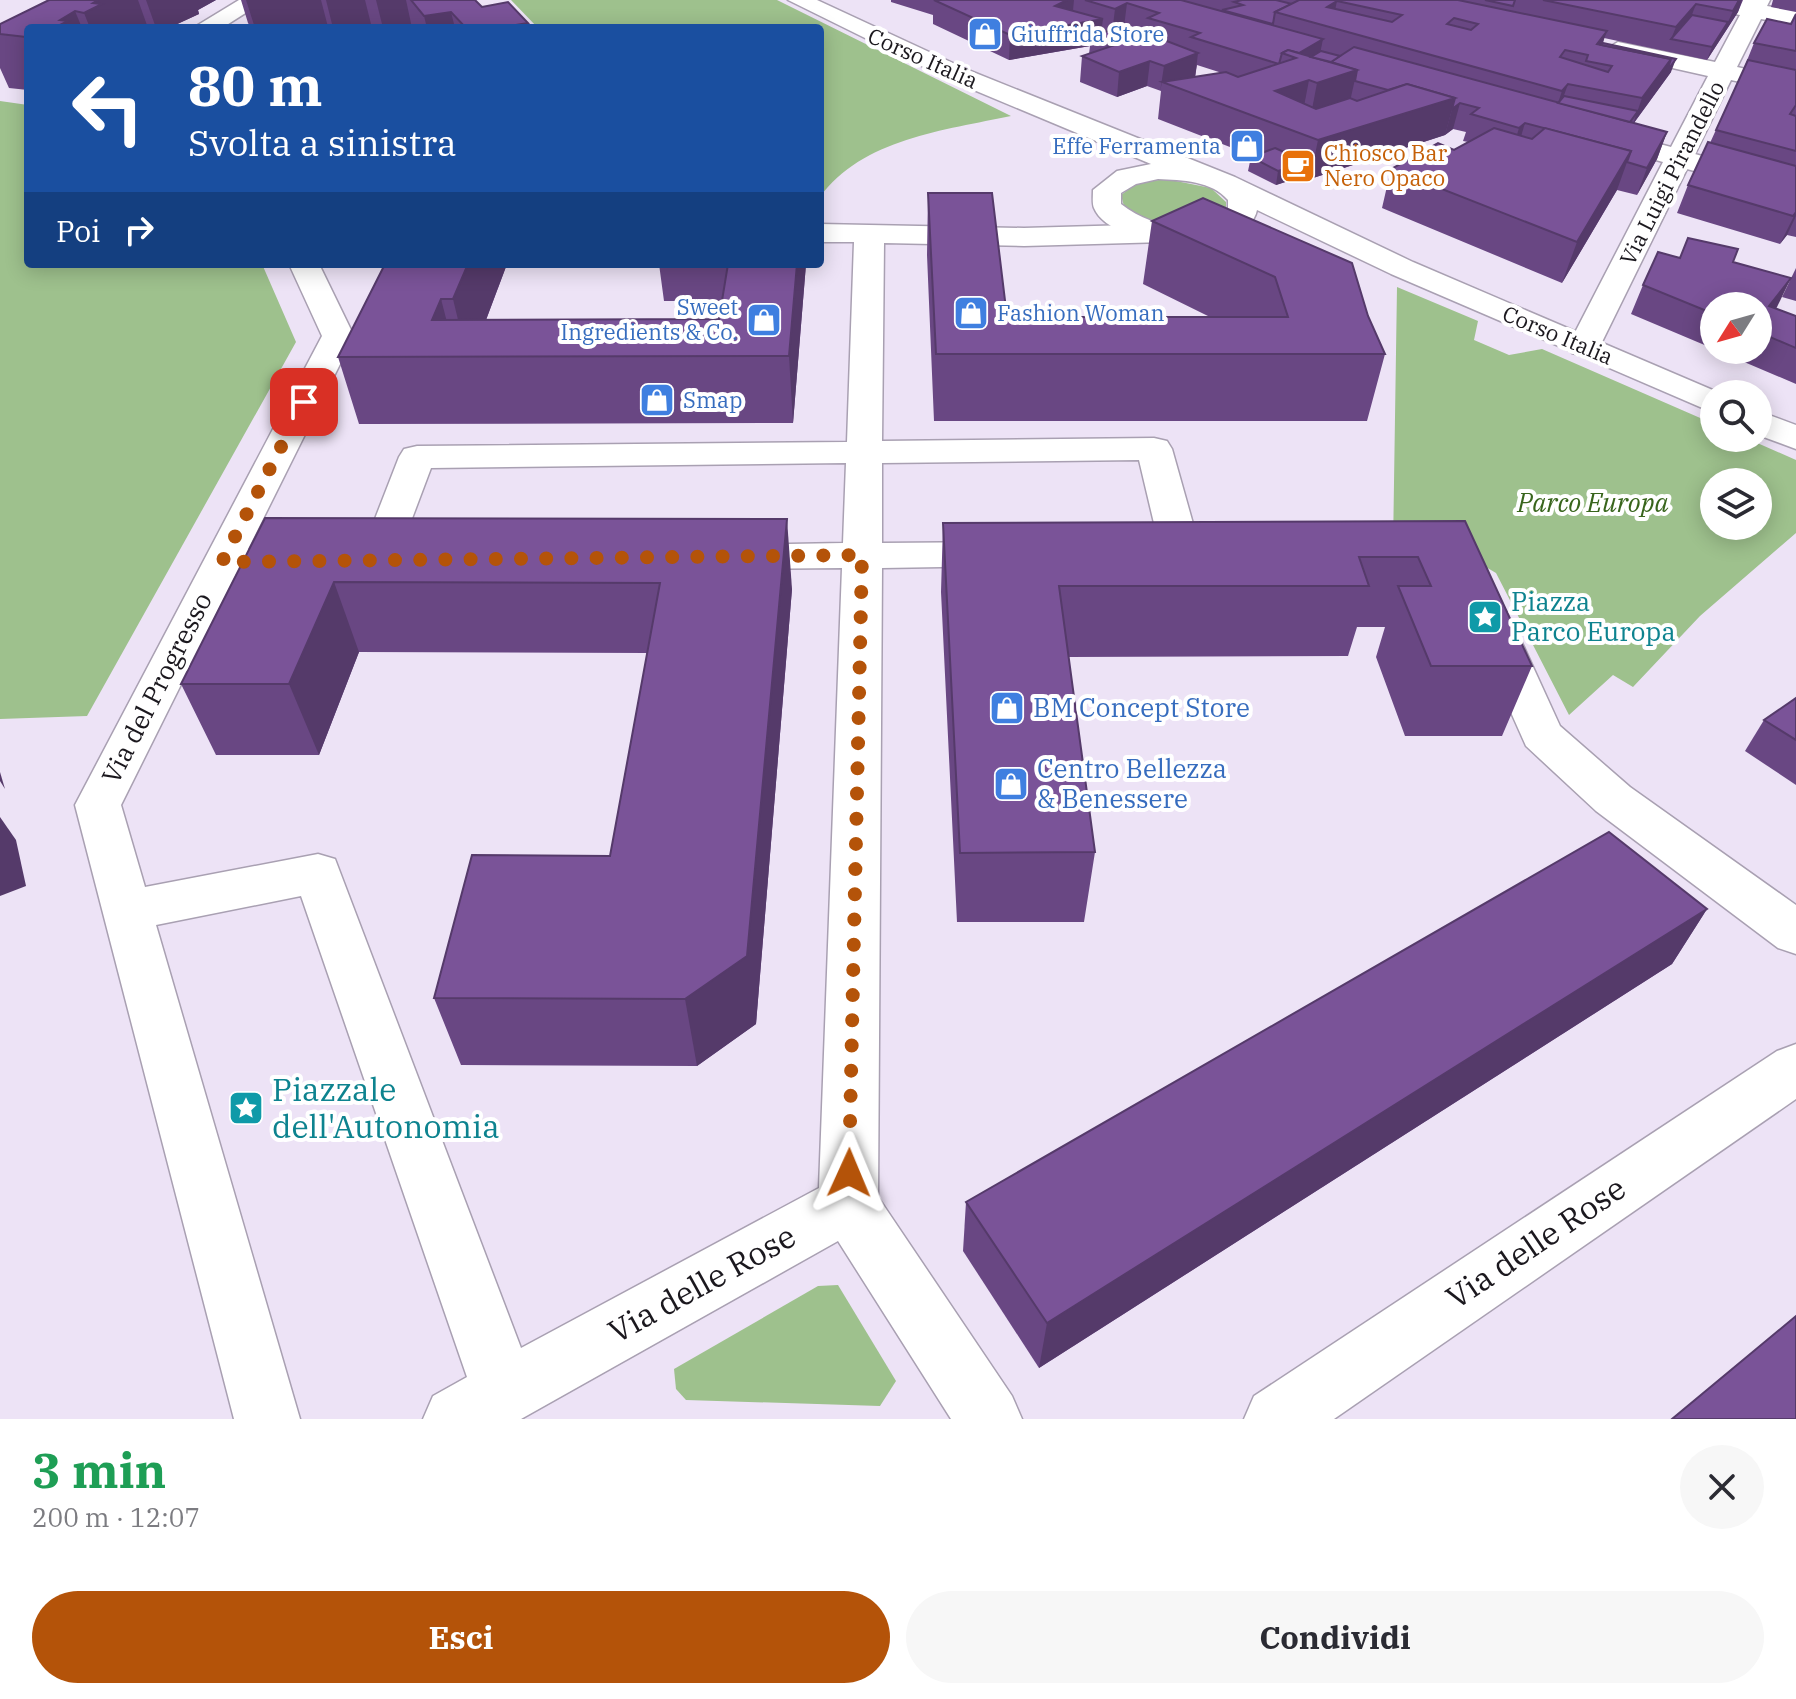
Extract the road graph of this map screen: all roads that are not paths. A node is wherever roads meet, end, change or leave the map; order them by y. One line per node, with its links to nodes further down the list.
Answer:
1 (255, 0): 6 (street)
2 (799, 0): 10 (street, Corso Italia)
3 (1692, 0): 4 (street)
4 (1757, 5): 5 (street); 8 (street, Via Luigi Pirandello)
5 (1796, 18)
6 (212, 24)
7 (1601, 46): 8 (street)
8 (1723, 72): 9 (street); 12 (street, Via Luigi Pirandello)
9 (1796, 87)
10 (1049, 113): 13 (street); 14 (street)
11 (1573, 128): 12 (street)
12 (1680, 158): 15 (street); 23 (street, Via Luigi Pirandello)
13 (1219, 182): 14 (street); 19 (street); 22 (street)
14 (1111, 186): 18 (street); 20 (street)
15 (1796, 191)
16 (824, 233): 17 (street)
17 (869, 233): 20 (street); 26 (street)
18 (1165, 233): 19 (street); 20 (street)
19 (1206, 233): 22 (street)
20 (952, 234)
21 (306, 268): 31 (street, Via del Progresso)
22 (1402, 268): 23 (street, Corso Italia)
23 (1584, 346): 24 (street, Corso Italia)
24 (1700, 397)
25 (1772, 428): 27 (street)
26 (865, 438): 28 (street); 31 (street); 32 (street)
27 (1796, 438)
28 (1117, 552)
29 (1038, 553): 32 (street)
30 (691, 557): 32 (street)
31 (222, 562): 34 (street, Via del Progresso)
32 (862, 573): 37 (street)
33 (1483, 602): 35 (street)
34 (120, 885): 38 (street); 39 (street, Via del Progresso)
35 (1796, 933)
36 (1796, 1068): 41 (street, Via delle Rose)
37 (848, 1204): 38 (street, Via delle Rose); 40 (street)
38 (480, 1406)
39 (267, 1419)
40 (989, 1419)
41 (1277, 1419)

